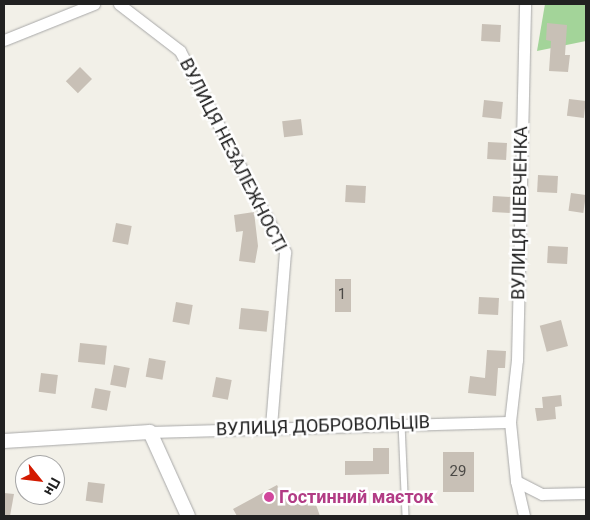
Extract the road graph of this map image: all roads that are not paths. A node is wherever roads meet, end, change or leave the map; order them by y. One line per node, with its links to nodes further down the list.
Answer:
1 (94, 4): 4 (street)
2 (119, 4): 7 (street, ВУЛИЦЯ НЕЗАЛЕЖНОСТІ)
3 (525, 4): 5 (street, ВУЛИЦЯ ШЕВЧЕНКА)
4 (4, 40)
5 (510, 422): 6 (street, ВУЛИЦЯ ДОБРОВОЛЬЦІВ); 10 (street)
6 (402, 424): 7 (street, ВУЛИЦЯ ДОБРОВОЛЬЦІВ); 13 (lane)
7 (271, 427): 8 (street, ВУЛИЦЯ ДОБРОВОЛЬЦІВ)
8 (150, 432): 9 (street, ВУЛИЦЯ ДОБРОВОЛЬЦІВ); 12 (street)
9 (4, 441)
10 (516, 481): 11 (street); 14 (street)
11 (586, 493)
12 (188, 516)
13 (406, 516)
14 (524, 516)

